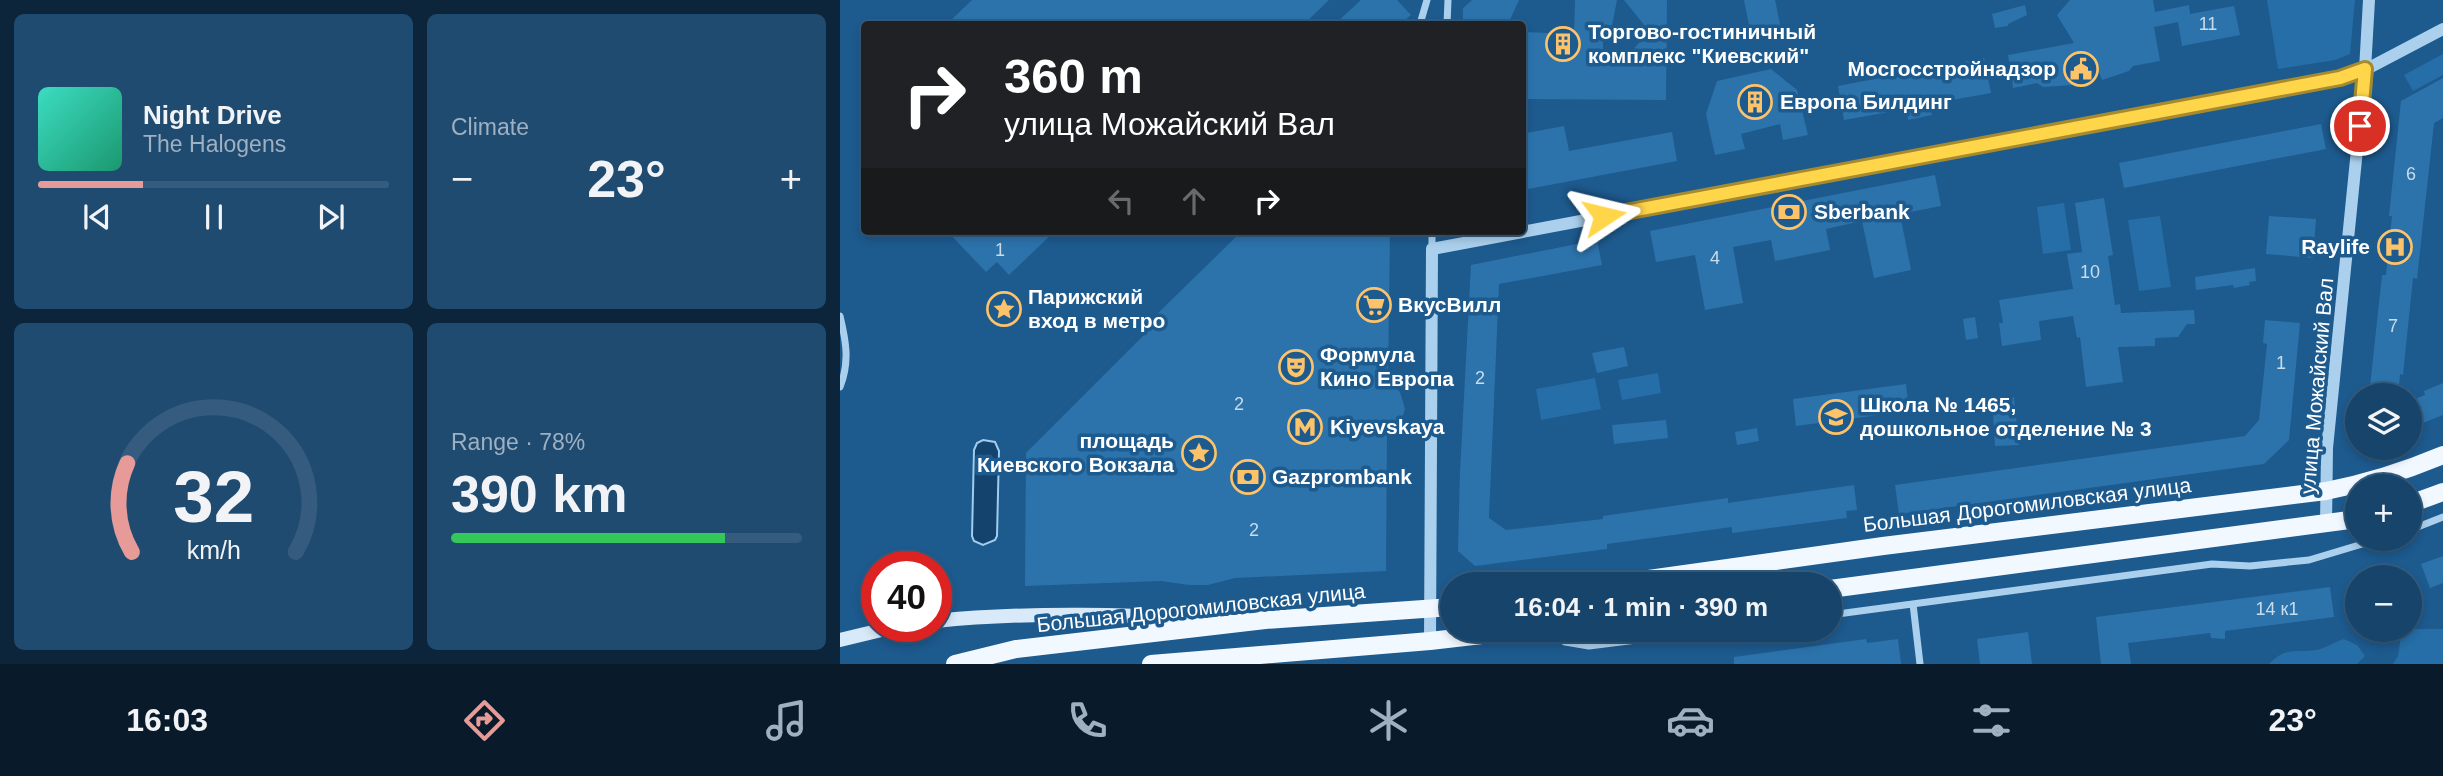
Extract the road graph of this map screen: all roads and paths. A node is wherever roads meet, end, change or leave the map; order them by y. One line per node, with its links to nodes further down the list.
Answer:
1 (1427, 0): 4 (street)
2 (1448, 0): 5 (street)
3 (2368, 0): 7 (street, улица Можайский Вал)
4 (1421, 21)
5 (1447, 21)
6 (2443, 29): 7 (street)
7 (2365, 69): 8 (street); 15 (street, улица Можайский Вал)
8 (1526, 231)
9 (1432, 235): 11 (street)
10 (1506, 235): 11 (street)
11 (1432, 249): 27 (street)
12 (840, 316): 13 (street)
13 (840, 387)
14 (2443, 455): 15 (main road, Большая Дорогомиловская улица)
15 (2326, 491): 20 (street, улица Можайский Вал); 23 (main road, Большая Дорогомиловская улица)
16 (2443, 492): 17 (main road)
17 (2422, 500)
18 (2443, 517): 21 (street)
19 (2345, 521): 20 (main road)
20 (2326, 525): 24 (main road)
21 (2422, 525)
22 (2345, 550): 25 (street)
23 (1698, 572)
24 (1842, 587)
25 (1913, 604): 28 (street); 40 (street)
26 (1440, 609): 27 (main road, Большая Дорогомиловская улица)
27 (1429, 610): 30 (main road, Большая Дорогомиловская улица); 34 (street)
28 (1842, 613)
29 (952, 619): 30 (main road)
30 (1265, 620): 38 (main road, Большая Дорогомиловская улица)
31 (861, 635): 32 (main road)
32 (840, 640)
33 (1440, 640): 34 (main road)
34 (1430, 641): 37 (main road)
35 (1565, 642): 36 (street)
36 (1620, 642)
37 (1205, 661): 39 (main road)
38 (955, 664)
39 (1151, 664)
40 (1920, 664)

